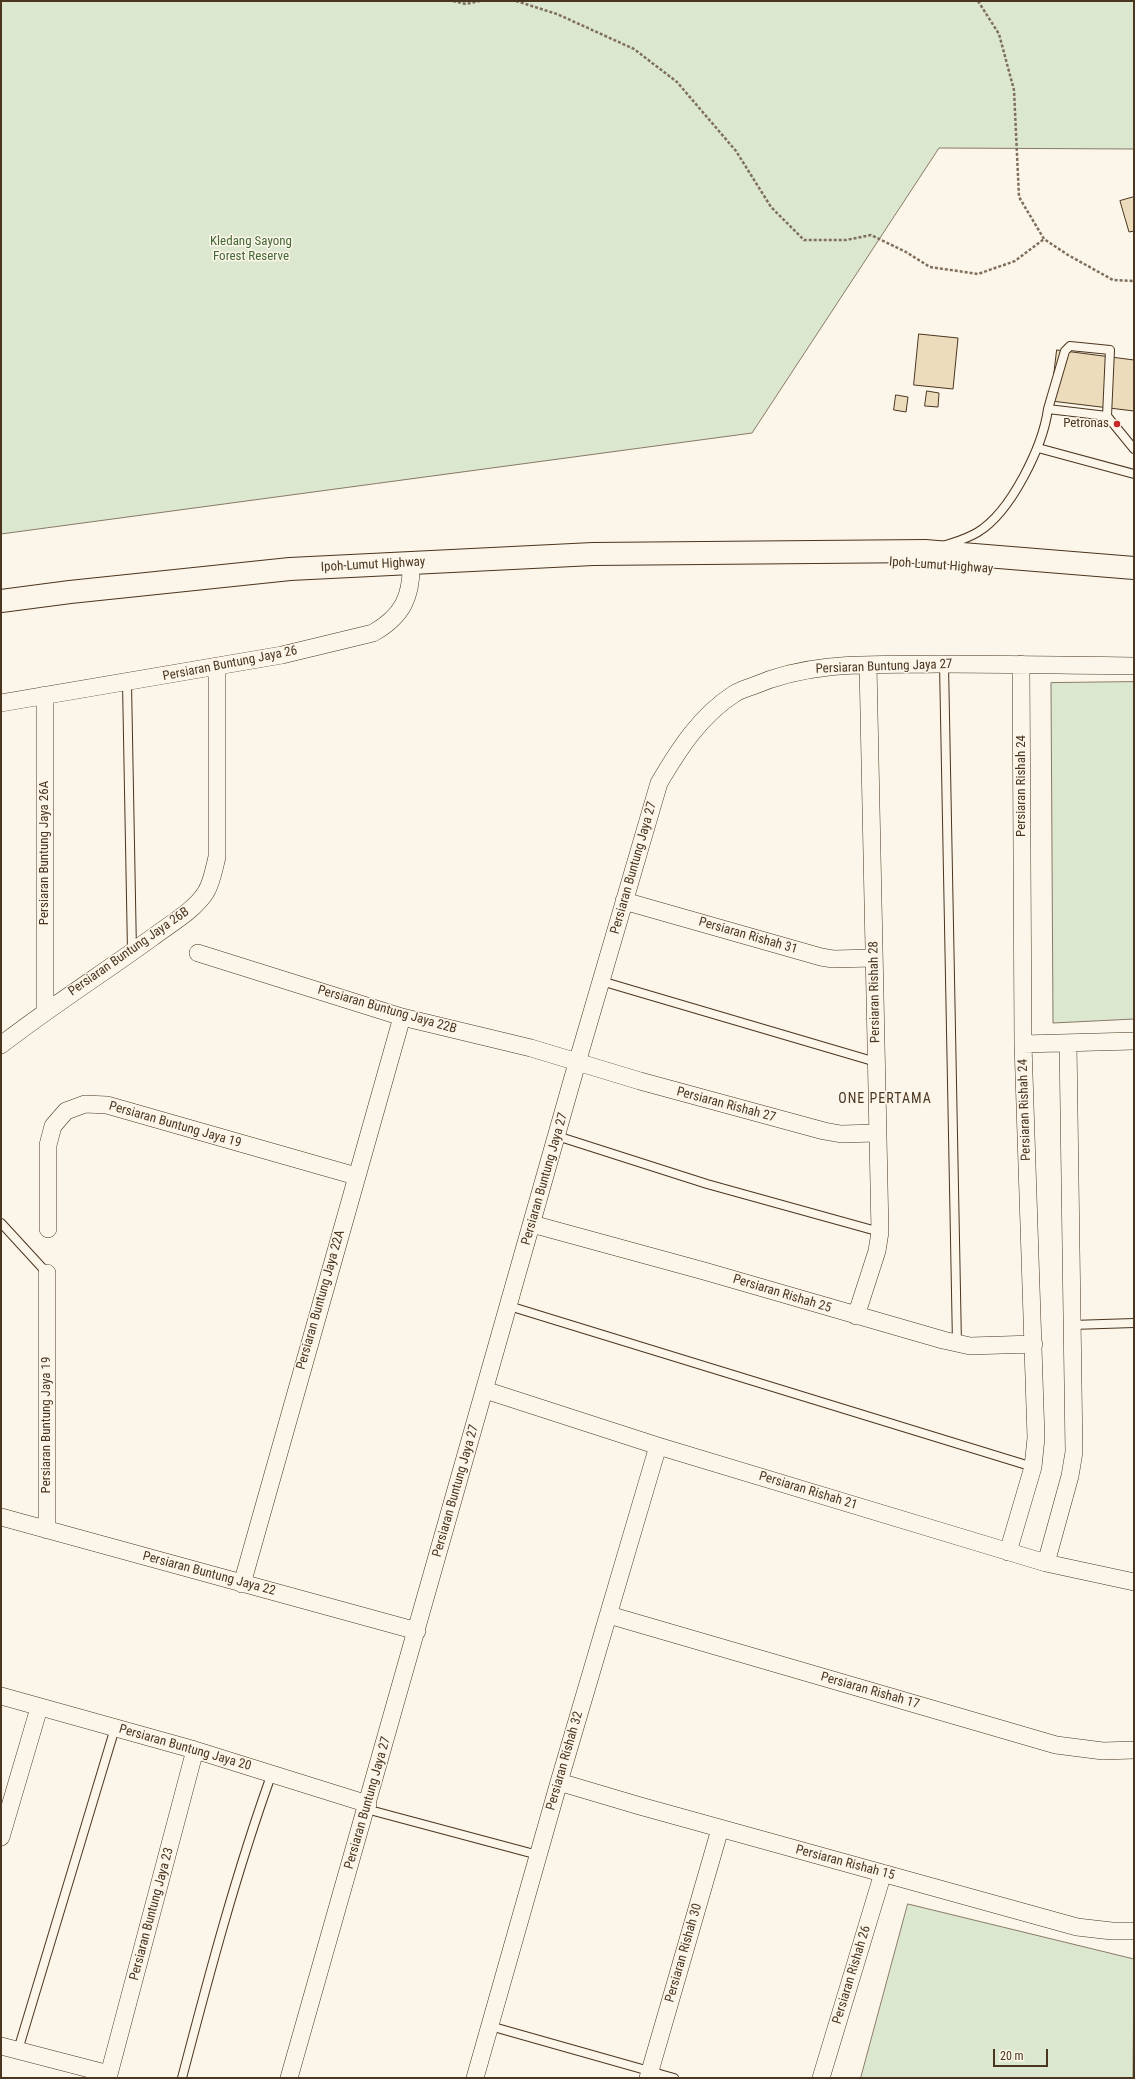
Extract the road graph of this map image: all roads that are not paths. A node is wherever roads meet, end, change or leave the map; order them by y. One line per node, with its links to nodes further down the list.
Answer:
1 (1048, 409): 2 (lane); 2 (lane); 3 (lane)
2 (1107, 416): 4 (lane)
3 (1038, 448): 5 (lane); 6 (lane)
4 (1134, 449)
5 (1134, 474)
6 (925, 551): 7 (highway, Ipoh-Lumut Highway); 9 (highway, Ipoh-Lumut Highway)
7 (747, 553): 8 (highway, Ipoh-Lumut Highway); 10 (highway, Ipoh-Lumut Highway)
8 (411, 563): 11 (highway, Ipoh-Lumut Highway); 15 (street, Persiaran Buntung Jaya 26)
9 (1134, 568)
10 (1134, 583)
11 (1, 601)
12 (944, 664): 13 (street, Persiaran Buntung Jaya 27); 14 (street, Persiaran Buntung Jaya 27); 45 (lane)
13 (1021, 664): 16 (street, Persiaran Buntung Jaya 27); 29 (street, Persiaran Rishah 24)
14 (868, 665): 20 (street, Persiaran Buntung Jaya 27); 23 (street, Persiaran Rishah 28)
15 (216, 666): 17 (street, Persiaran Buntung Jaya 26); 21 (street, Persiaran Buntung Jaya 26B)
16 (1134, 666)
17 (127, 683): 18 (street, Persiaran Buntung Jaya 26); 21 (lane)
18 (45, 695): 19 (street, Persiaran Buntung Jaya 26); 25 (street, Persiaran Buntung Jaya 26A)
19 (1, 703)
20 (624, 901): 23 (street, Persiaran Rishah 31); 24 (street, Persiaran Buntung Jaya 27)
21 (132, 952): 25 (street, Persiaran Buntung Jaya 26B)
22 (198, 953): 26 (street, Persiaran Buntung Jaya 22B)
23 (874, 958): 31 (street, Persiaran Rishah 28)
24 (601, 981): 31 (lane); 32 (street, Persiaran Buntung Jaya 27)
25 (45, 1011): 30 (street, Persiaran Buntung Jaya 26B)
26 (402, 1017): 32 (street, Persiaran Buntung Jaya 22B); 35 (street, Persiaran Buntung Jaya 22A)
27 (1134, 1041): 28 (street)
28 (1068, 1043): 29 (street); 44 (street)
29 (1023, 1044): 46 (street, Persiaran Rishah 24)
30 (1, 1045)
31 (876, 1062): 33 (street, Persiaran Rishah 28)
32 (577, 1063): 33 (street, Persiaran Rishah 27); 34 (street, Persiaran Buntung Jaya 27)
33 (877, 1133): 39 (street, Persiaran Rishah 28)
34 (557, 1136): 37 (street, Persiaran Buntung Jaya 27); 39 (lane)
35 (356, 1176): 38 (street, Persiaran Buntung Jaya 19); 55 (street, Persiaran Buntung Jaya 22A)
36 (1, 1223): 40 (lane)
37 (532, 1224): 41 (street, Persiaran Buntung Jaya 27); 42 (street, Persiaran Rishah 25)
38 (48, 1229)
39 (880, 1232): 42 (street, Persiaran Rishah 28)
40 (47, 1273): 51 (street, Persiaran Buntung Jaya 19)
41 (509, 1306): 47 (street, Persiaran Buntung Jaya 27); 49 (lane)
42 (856, 1316): 45 (street, Persiaran Rishah 25)
43 (1134, 1323): 44 (lane)
44 (1072, 1325): 53 (street)
45 (957, 1344): 46 (street, Persiaran Rishah 25)
46 (1034, 1344): 49 (street, Persiaran Rishah 24)
47 (485, 1390): 48 (street, Persiaran Rishah 21); 57 (street, Persiaran Buntung Jaya 27)
48 (658, 1446): 52 (street, Persiaran Rishah 21); 56 (street, Persiaran Rishah 32)
49 (1033, 1466): 52 (street, Persiaran Rishah 24)
50 (1, 1517): 51 (street, Persiaran Buntung Jaya 22)
51 (47, 1530): 55 (street, Persiaran Buntung Jaya 22)
52 (1008, 1552): 53 (street, Persiaran Rishah 21)
53 (1046, 1563): 54 (street, Persiaran Rishah 21)
54 (1134, 1582)
55 (242, 1584): 57 (street, Persiaran Buntung Jaya 22)
56 (609, 1615): 62 (street, Persiaran Rishah 17); 64 (street, Persiaran Rishah 32)
57 (417, 1631): 65 (street, Persiaran Buntung Jaya 27)
58 (1, 1696): 59 (street, Persiaran Buntung Jaya 20)
59 (40, 1708): 60 (street, Persiaran Buntung Jaya 20); 67 (street)
60 (115, 1728): 61 (street, Persiaran Buntung Jaya 20); 73 (lane)
61 (195, 1750): 63 (street, Persiaran Buntung Jaya 20); 75 (street, Persiaran Buntung Jaya 23)
62 (1134, 1750)
63 (272, 1773): 65 (street, Persiaran Buntung Jaya 20); 76 (lane)
64 (559, 1782): 66 (street, Persiaran Rishah 15); 68 (street, Persiaran Rishah 32)
65 (367, 1807): 68 (lane, Persiaran Buntung Jaya 20); 77 (street, Persiaran Buntung Jaya 27)
66 (720, 1829): 69 (street, Persiaran Rishah 15); 74 (street, Persiaran Rishah 30)
67 (1, 1837)
68 (538, 1855): 71 (street, Persiaran Rishah 32)
69 (883, 1873): 70 (street, Persiaran Rishah 15); 80 (street, Persiaran Rishah 26)
70 (1134, 1931)
71 (490, 2026): 74 (lane); 78 (street, Persiaran Rishah 32)
72 (1, 2046): 73 (street)
73 (18, 2050): 75 (street)
74 (649, 2074): 79 (lane)
75 (109, 2076)
76 (182, 2078)
77 (289, 2078)
78 (475, 2078)
79 (674, 2078)
80 (821, 2078)

